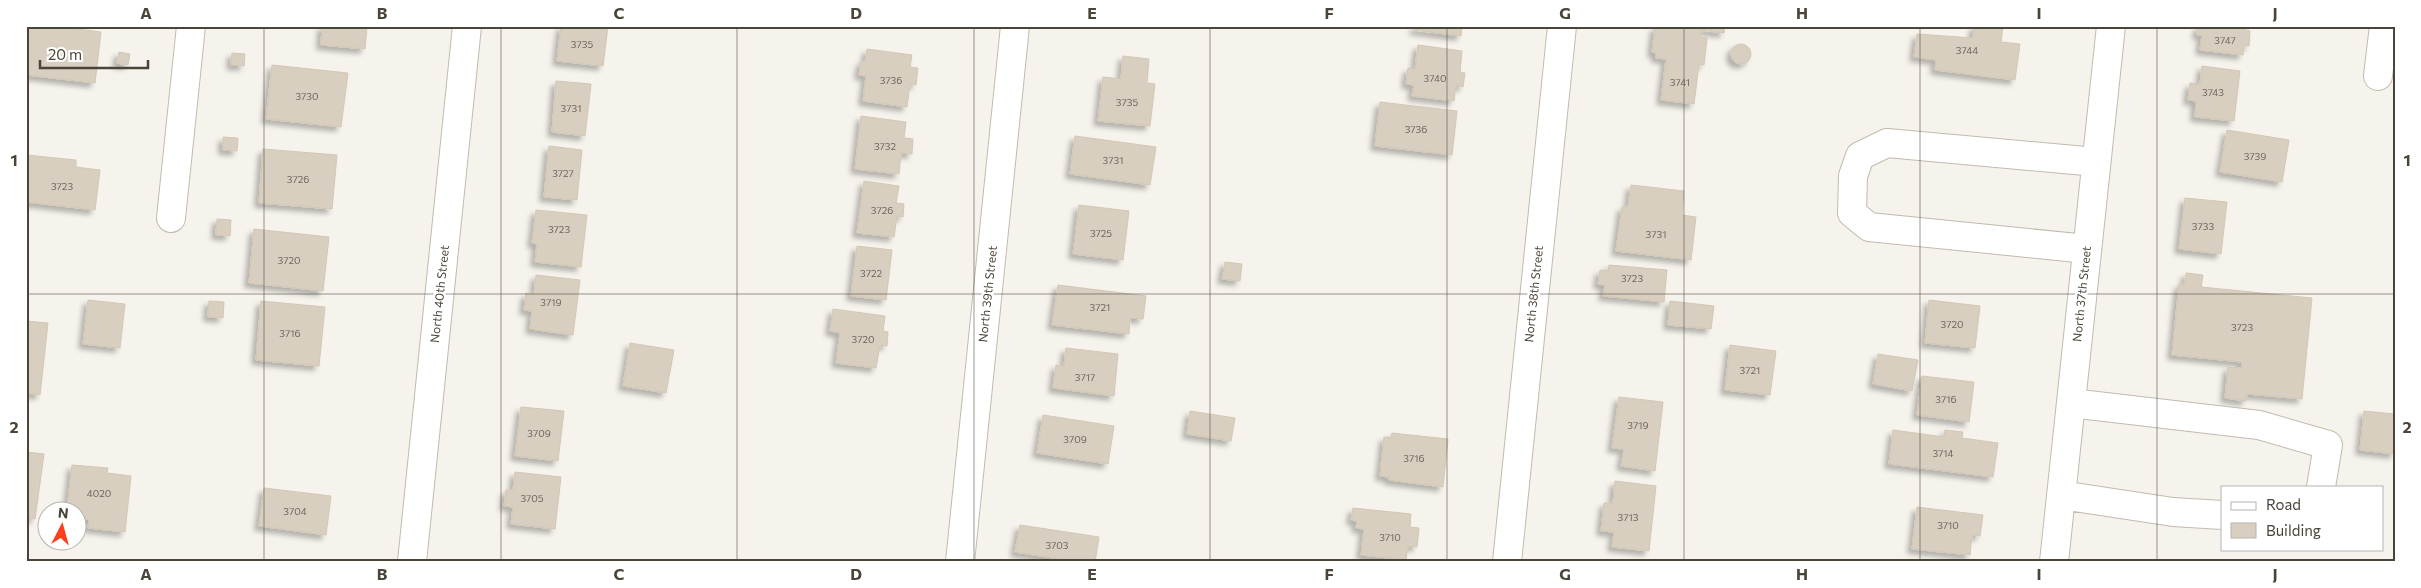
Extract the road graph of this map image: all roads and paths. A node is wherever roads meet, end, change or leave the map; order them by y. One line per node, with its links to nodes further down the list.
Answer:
1 (191, 26): 9 (street)
2 (467, 26): 15 (street, North 40th Street)
3 (1015, 26): 16 (street, North 39th Street)
4 (1562, 26): 17 (street, North 38th Street)
5 (2111, 26): 8 (street, North 37th Street)
6 (2384, 26): 7 (street)
7 (2378, 76)
8 (2096, 162): 10 (street, North 37th Street); 10 (street)
9 (171, 218)
10 (2087, 249): 11 (street, North 37th Street)
11 (2071, 403): 12 (street); 13 (street, North 37th Street)
12 (2321, 486)
13 (2061, 495): 14 (street); 18 (street, North 37th Street)
14 (2221, 515)
15 (412, 562)
16 (960, 562)
17 (1507, 562)
18 (2054, 562)

